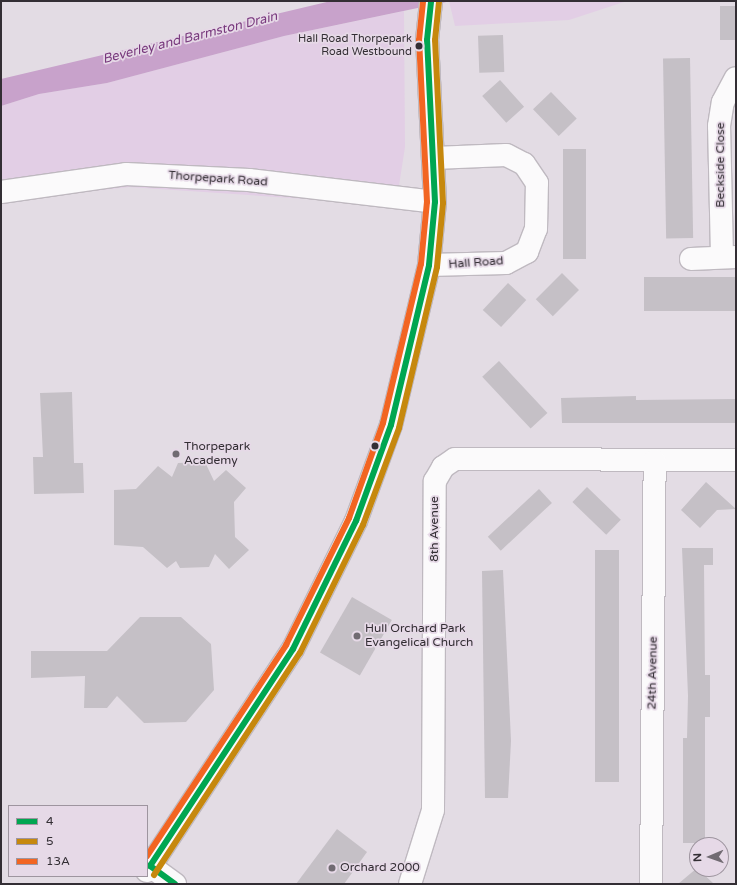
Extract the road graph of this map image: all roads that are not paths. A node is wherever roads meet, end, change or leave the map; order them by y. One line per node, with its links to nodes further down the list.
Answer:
1 (431, 7): 3 (street)
2 (736, 78): 6 (street, Beckside Close)
3 (434, 158): 5 (street); 8 (street, Hall Road)
4 (1, 192): 5 (street, Thorpepark Road)
5 (435, 202): 8 (street)
6 (729, 257): 7 (street, Beckside Close)
7 (691, 259)
8 (429, 265): 11 (street)
9 (736, 460): 10 (street, 8th Avenue)
10 (655, 461): 14 (street, 8th Avenue); 15 (street, 24th Avenue)
11 (148, 869)
12 (148, 875): 13 (street)
13 (175, 884)
14 (410, 884)
15 (651, 884)

